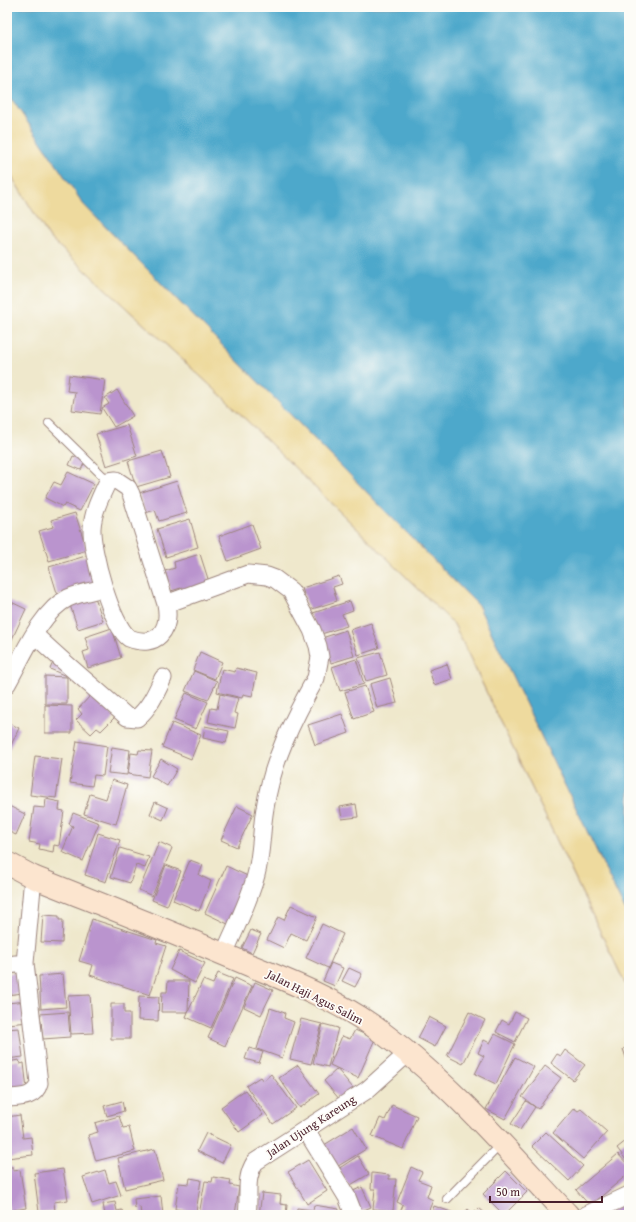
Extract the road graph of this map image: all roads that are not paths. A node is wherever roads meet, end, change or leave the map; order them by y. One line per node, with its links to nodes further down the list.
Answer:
1 (50, 423): 2 (lane)
2 (108, 482): 3 (street); 4 (street)
3 (104, 588): 4 (street); 5 (street)
4 (166, 604): 10 (street)
5 (35, 634): 6 (street); 7 (street)
6 (163, 678)
7 (7, 684)
8 (7, 863): 9 (main road, Jalan Haji Agus Salim)
9 (33, 877): 10 (main road, Jalan Haji Agus Salim); 11 (street)
10 (224, 954): 13 (main road, Jalan Haji Agus Salim)
11 (25, 963): 12 (street); 14 (street)
12 (7, 965)
13 (408, 1053): 15 (street, Jalan Ujung Kareung); 16 (main road, Jalan Haji Agus Salim)
14 (7, 1098)
15 (306, 1130): 19 (street, Jalan Ujung Kareung); 20 (street)
16 (502, 1143): 18 (lane); 21 (main road, Jalan Haji Agus Salim)
17 (629, 1195): 22 (street)
18 (447, 1199)
19 (247, 1215)
20 (354, 1215)
21 (568, 1215)
22 (586, 1215)

